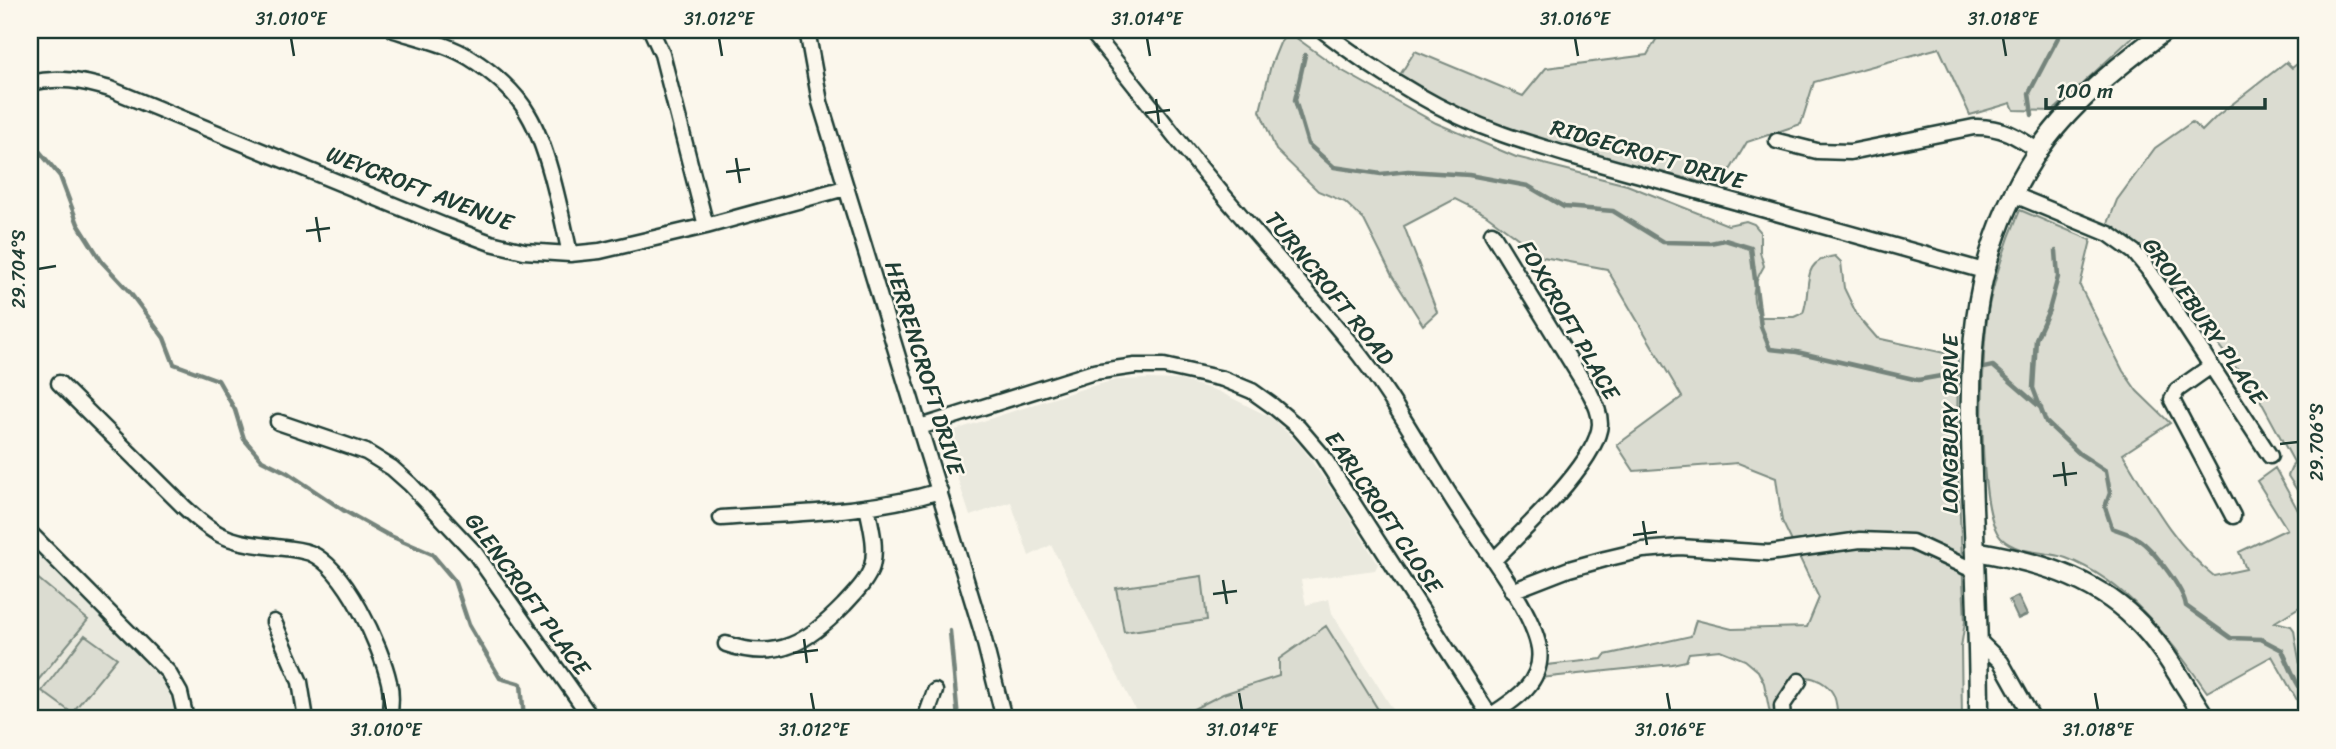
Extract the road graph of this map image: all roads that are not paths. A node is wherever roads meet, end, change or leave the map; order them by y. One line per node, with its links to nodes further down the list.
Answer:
1 (394, 30): 14 (street)
2 (651, 30): 12 (street)
3 (807, 30): 10 (street, HERRENCROFT DRIVE)
4 (1090, 30): 27 (street, TURNCROFT ROAD)
5 (1322, 30): 15 (street, RIDGECROFT DRIVE)
6 (2166, 30): 9 (street, LONGBURY DRIVE)
7 (30, 83): 14 (street, WEYCROFT AVENUE)
8 (1777, 141): 9 (street)
9 (2038, 151): 11 (street, LONGBURY DRIVE)
10 (845, 188): 12 (street, WEYCROFT AVENUE); 19 (street, HERRENCROFT DRIVE)
11 (2012, 194): 15 (street, LONGBURY DRIVE); 16 (street, GROVEBURY PLACE)
12 (706, 226): 14 (street, WEYCROFT AVENUE)
13 (1492, 233): 27 (street, FOXCROFT PLACE)
14 (570, 254)
15 (1984, 271): 26 (street, LONGBURY DRIVE)
16 (2211, 366): 20 (street, GROVEBURY PLACE); 23 (street)
17 (59, 383): 38 (street)
18 (278, 422): 39 (street, GLENCROFT PLACE)
19 (920, 427): 21 (street, HERRENCROFT DRIVE); 35 (street, EARLCROFT CLOSE)
20 (2270, 456)
21 (940, 491): 22 (street); 41 (street, HERRENCROFT DRIVE)
22 (867, 508): 24 (street); 32 (street)
23 (2233, 516)
24 (721, 518)
25 (30, 533): 36 (street)
26 (1975, 551): 28 (street, LONGBURY DRIVE); 45 (street)
27 (1493, 560): 29 (street, TURNCROFT ROAD)
28 (1975, 571): 29 (street); 31 (street, LONGBURY DRIVE)
29 (1512, 591): 35 (street, EARLCROFT CLOSE)
30 (274, 622): 37 (street)
31 (1977, 639): 43 (street, LONGBURY DRIVE); 44 (street)
32 (726, 644)
33 (1799, 681): 42 (street)
34 (935, 691): 40 (street)
35 (1491, 718)
36 (186, 719)
37 (306, 719)
38 (389, 719)
39 (592, 719)
40 (925, 719)
41 (1004, 719)
42 (1783, 719)
43 (1979, 719)
44 (2033, 719)
45 (2206, 719)

